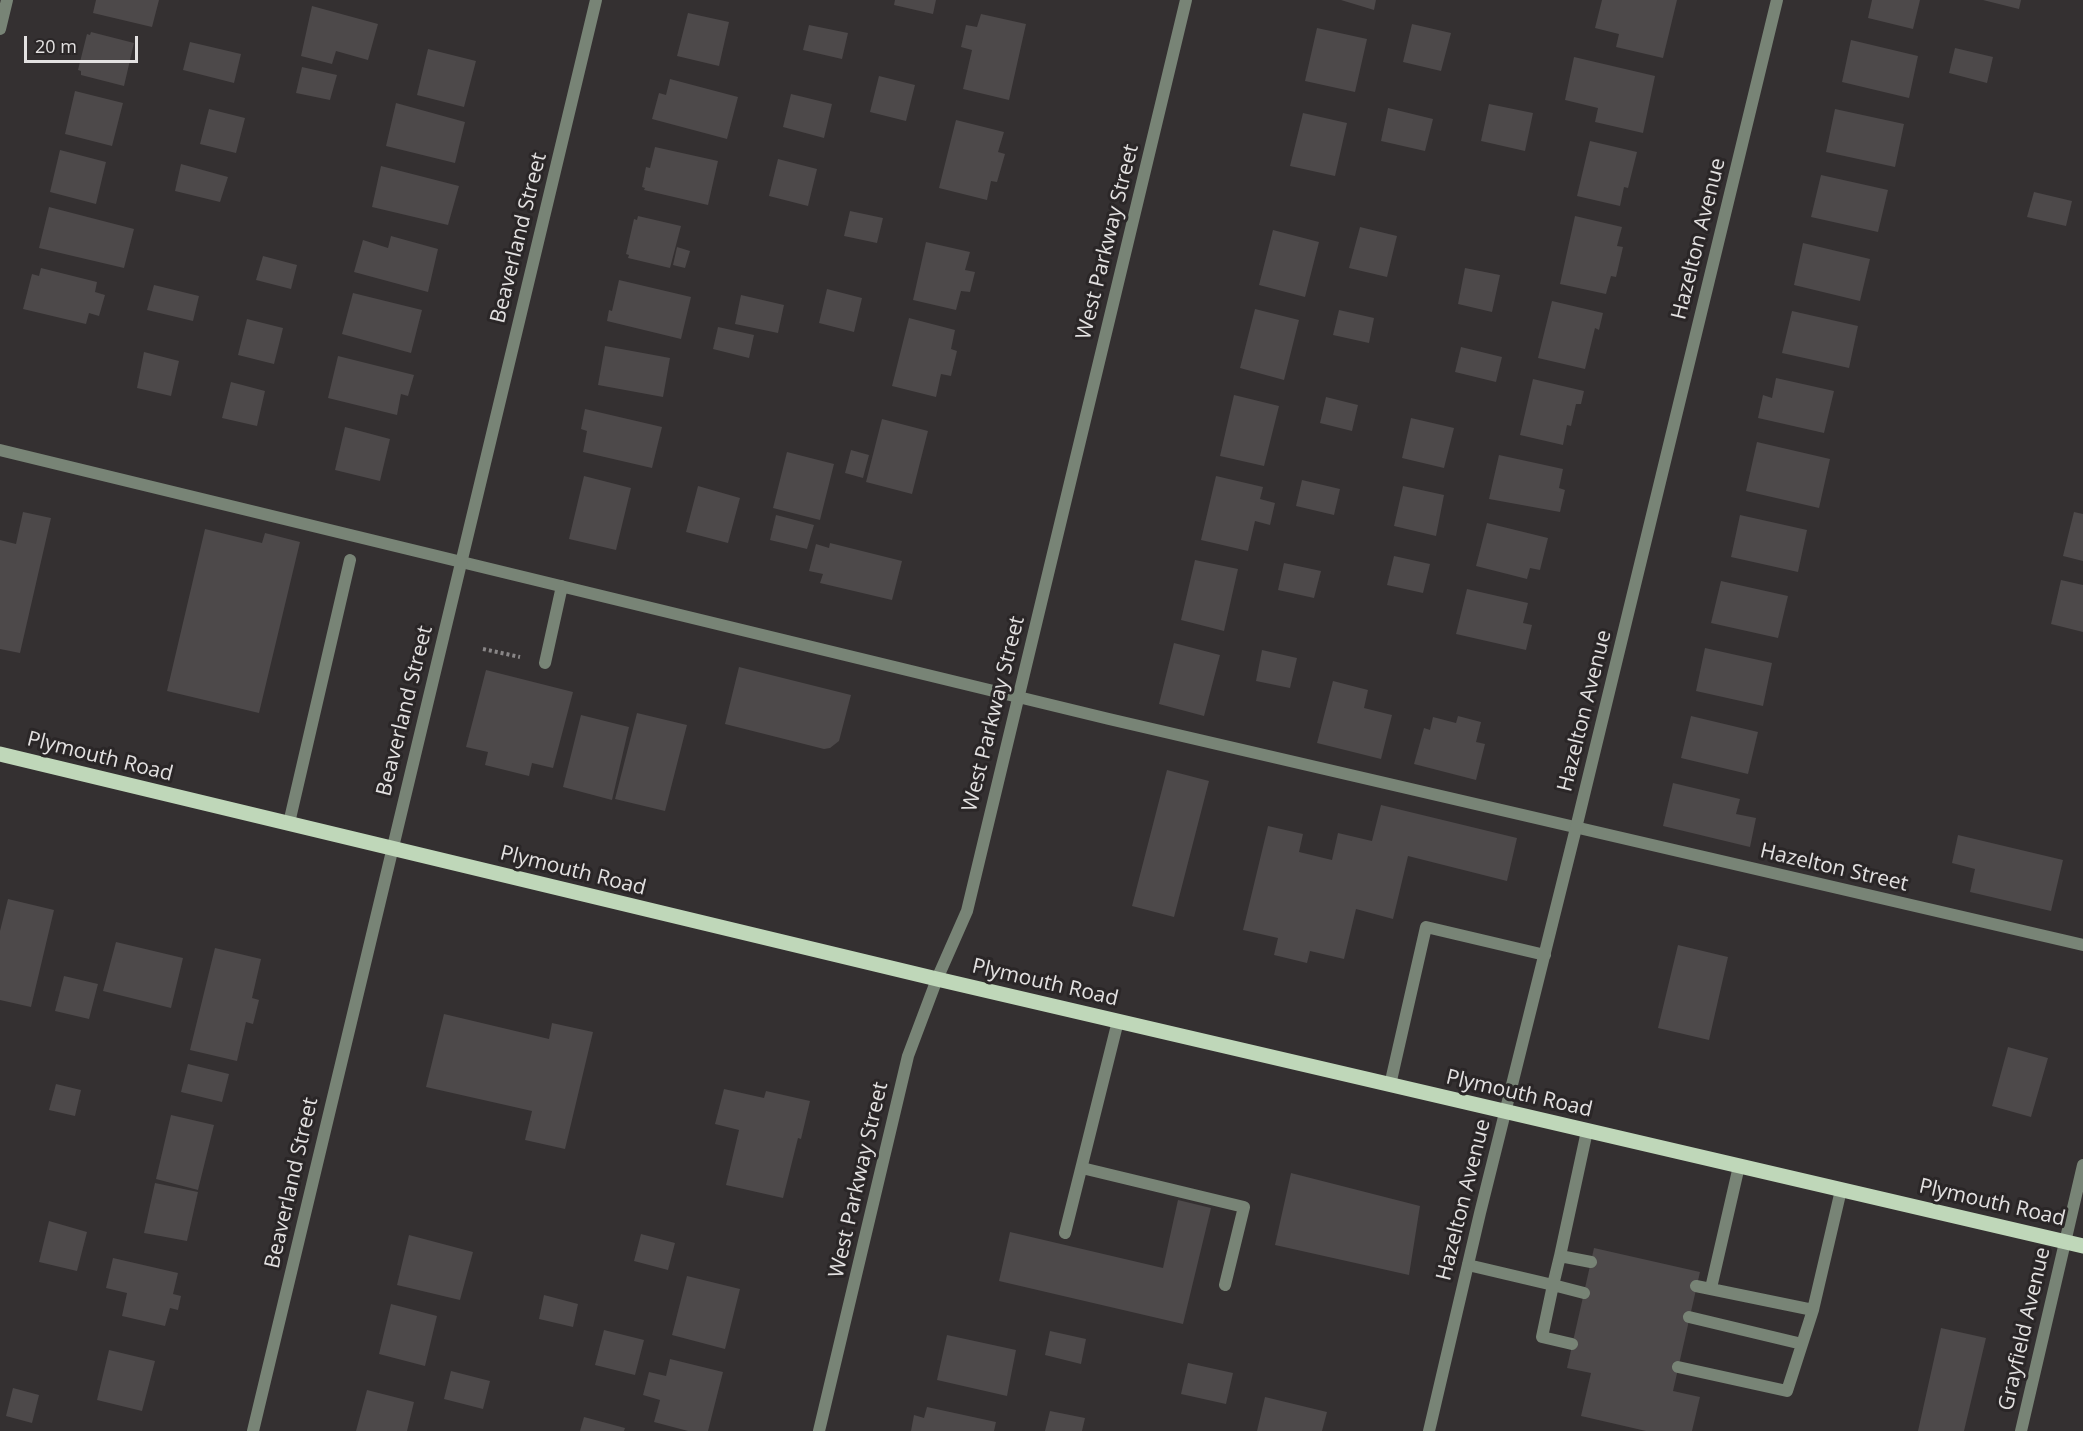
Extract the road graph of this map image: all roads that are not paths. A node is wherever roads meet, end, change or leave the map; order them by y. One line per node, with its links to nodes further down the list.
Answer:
1 (7, 0): 5 (street)
2 (596, 0): 8 (street, Beaverland Street)
3 (1186, 0): 11 (street, West Parkway Street)
4 (1778, 0): 14 (street, Hazelton Avenue)
5 (0, 29)
6 (0, 450): 8 (street, Hazelton Street)
7 (350, 560): 13 (street)
8 (461, 562): 9 (street, Hazelton Street); 15 (street, Beaverland Street)
9 (562, 586): 10 (street); 11 (street, Hazelton Street)
10 (545, 663)
11 (1018, 698): 14 (street, Hazelton Street); 18 (street, West Parkway Street)
12 (0, 754): 13 (main road, Plymouth Road)
13 (289, 824): 15 (main road, Plymouth Road)
14 (1576, 828): 16 (street, Hazelton Street); 17 (street, Hazelton Avenue)
15 (392, 849): 18 (main road, Plymouth Road); 43 (street, Beaverland Street)
16 (2083, 945)
17 (1545, 955): 20 (street); 21 (street, Hazelton Avenue)
18 (937, 979): 19 (main road, Plymouth Road); 44 (street, West Parkway Street)
19 (1118, 1021): 20 (main road, Plymouth Road); 25 (street)
20 (1390, 1085): 21 (main road, Plymouth Road)
21 (1506, 1112): 22 (main road, Plymouth Road); 32 (street, Hazelton Avenue)
22 (1587, 1131): 24 (main road, Plymouth Road); 30 (street)
23 (2083, 1165): 28 (street, Grayfield Avenue)
24 (1738, 1166): 26 (main road, Plymouth Road); 36 (street)
25 (1082, 1168): 27 (street); 33 (street)
26 (1841, 1190): 28 (main road, Plymouth Road); 38 (street)
27 (1065, 1233)
28 (2065, 1242): 29 (main road, Plymouth Road); 46 (street, Grayfield Avenue)
29 (2083, 1246)
30 (1560, 1256): 31 (street); 34 (street)
31 (1591, 1262)
32 (1468, 1265): 34 (street); 45 (street, Hazelton Avenue)
33 (1225, 1285)
34 (1553, 1285): 37 (street); 40 (street)
35 (1696, 1286): 36 (street)
36 (1711, 1288): 38 (street)
37 (1584, 1293)
38 (1813, 1310): 41 (street)
39 (1689, 1317): 41 (street)
40 (1572, 1344)
41 (1802, 1344): 42 (street)
42 (1678, 1367)
43 (253, 1431)
44 (819, 1431)
45 (1429, 1431)
46 (2021, 1431)

